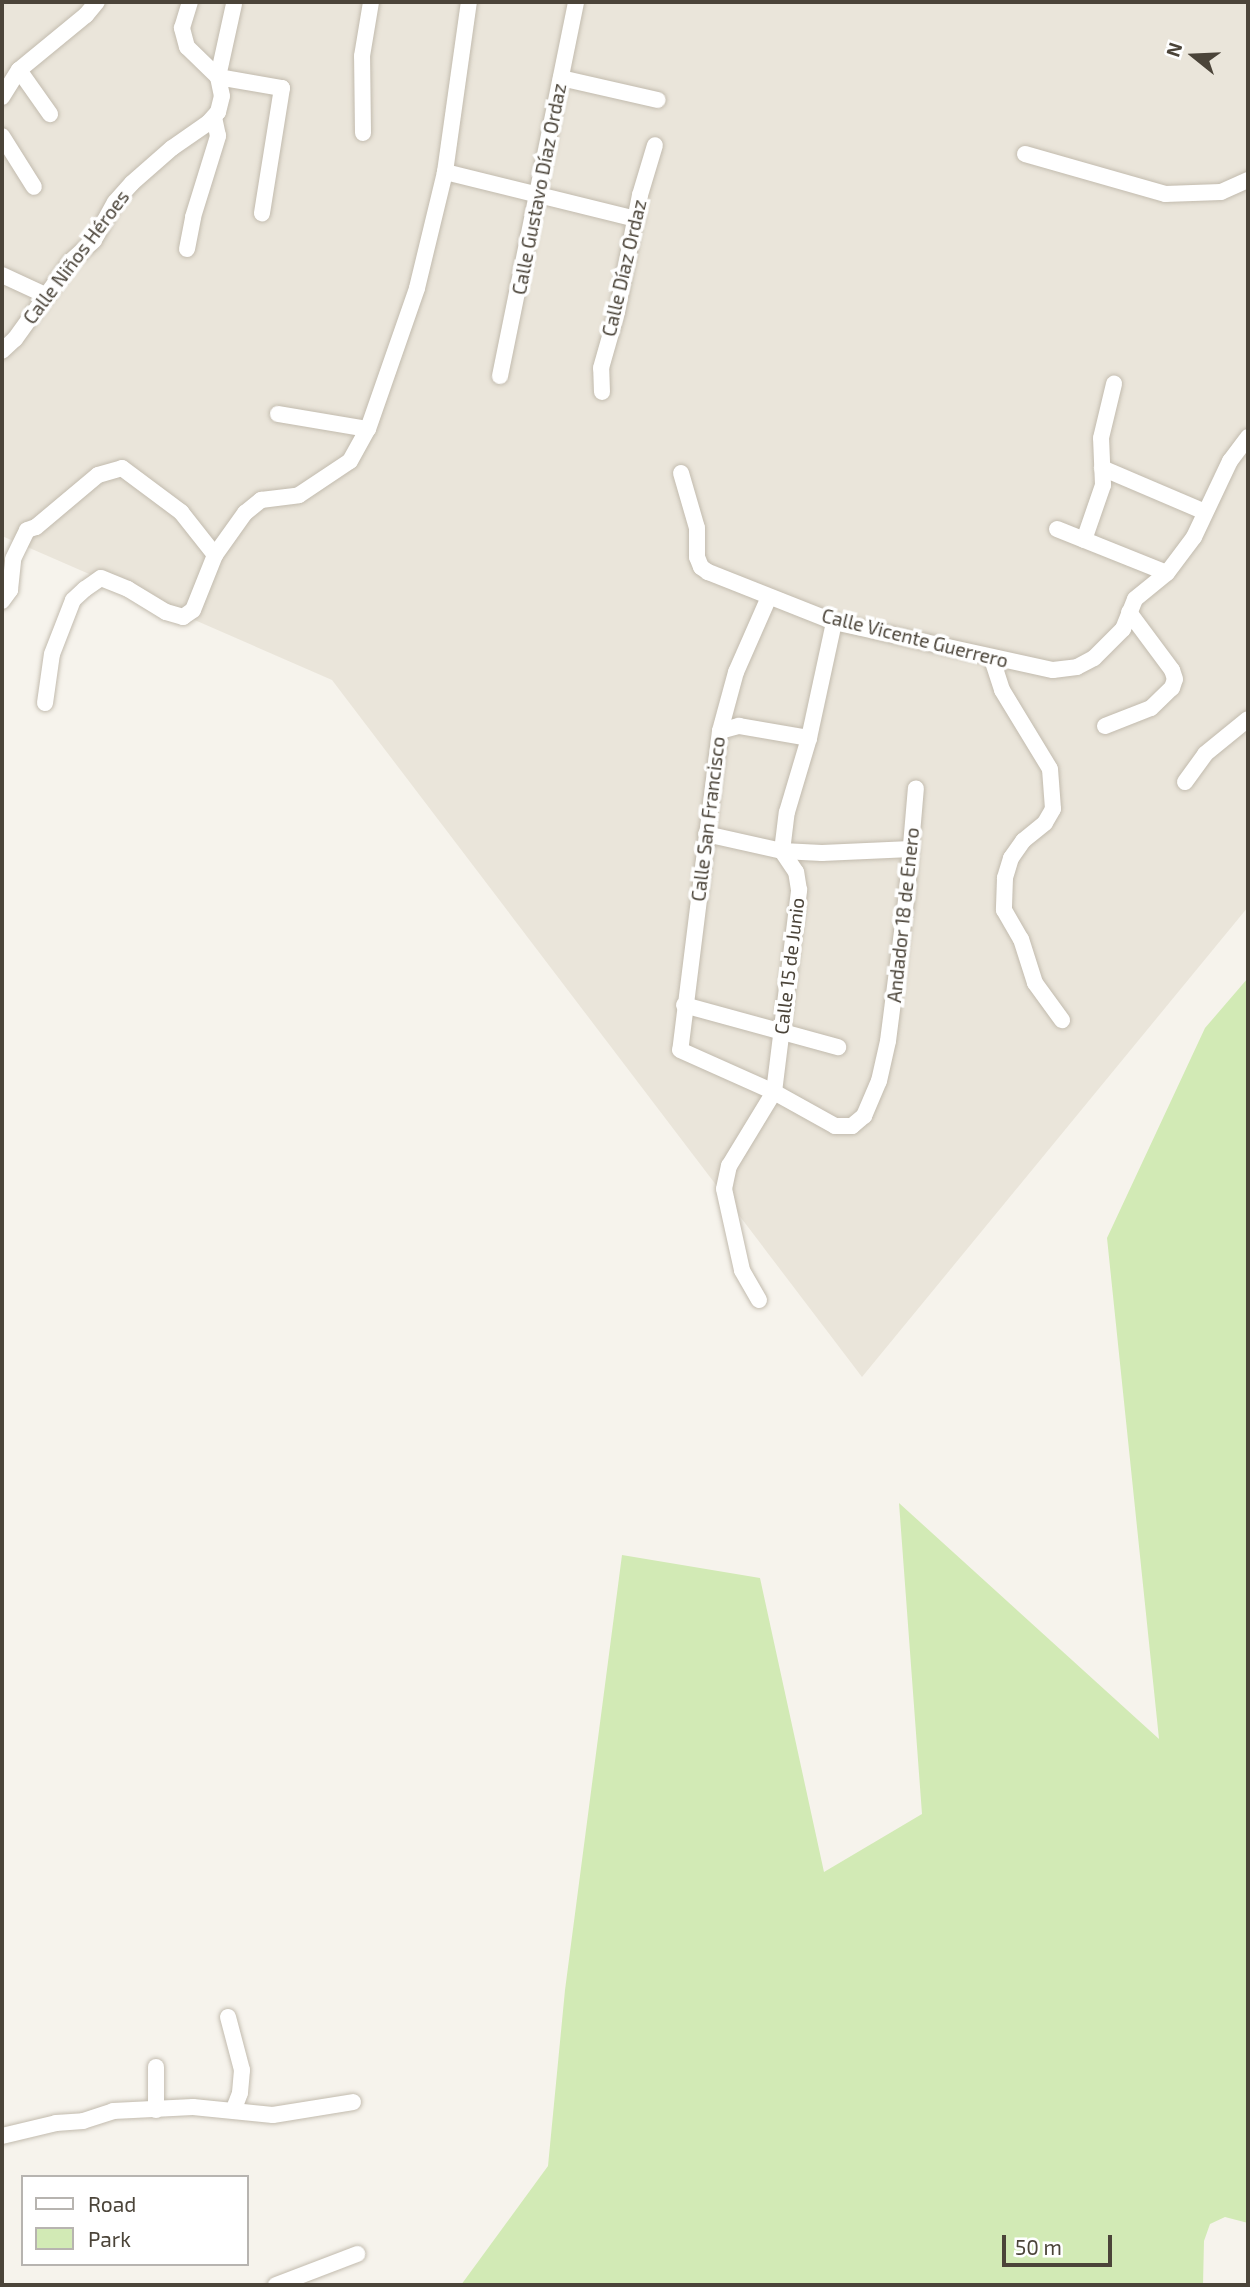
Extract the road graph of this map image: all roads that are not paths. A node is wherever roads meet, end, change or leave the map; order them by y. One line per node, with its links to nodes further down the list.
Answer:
1 (97, 2): 7 (street)
2 (190, 2): 8 (street)
3 (370, 2): 14 (street)
4 (469, 2): 18 (street)
5 (576, 2): 9 (street, Calle Gustavo Díaz Ordaz)
6 (234, 4): 8 (street)
7 (19, 70): 10 (street); 12 (street)
8 (218, 77): 13 (street); 22 (street)
9 (561, 78): 11 (street); 21 (street, Calle Gustavo Díaz Ordaz)
10 (2, 97)
11 (658, 100)
12 (50, 114)
13 (214, 117): 24 (street); 26 (street, Calle Niños Héroes)
14 (363, 133)
15 (2, 136): 20 (street)
16 (655, 145): 23 (street, Calle Díaz Ordaz)
17 (1025, 154): 19 (street)
18 (445, 172): 21 (street); 32 (street)
19 (1248, 180)
20 (34, 187)
21 (539, 195): 23 (street); 28 (street, Calle Gustavo Díaz Ordaz)
22 (262, 213)
23 (636, 219): 30 (street, Calle Díaz Ordaz)
24 (187, 249)
25 (2, 275): 26 (street)
26 (45, 295): 27 (street, Calle Niños Héroes)
27 (2, 351)
28 (500, 376)
29 (1114, 384): 34 (street)
30 (601, 393)
31 (278, 414): 32 (street)
32 (368, 429): 39 (street)
33 (1248, 437): 36 (street)
34 (1102, 468): 36 (street); 38 (street)
35 (681, 473): 41 (street, Calle Vicente Guerrero)
36 (1206, 512): 40 (street)
37 (1057, 529): 38 (street)
38 (1084, 540): 40 (street)
39 (215, 555): 42 (street); 46 (street)
40 (1167, 573): 43 (street)
41 (769, 597): 44 (street, Calle Vicente Guerrero); 49 (street, Calle San Francisco)
42 (2, 601)
43 (1129, 612): 45 (street, Calle Vicente Guerrero); 48 (street)
44 (834, 622): 45 (street, Calle Vicente Guerrero); 50 (street)
45 (992, 659): 57 (street)
46 (45, 703)
47 (1248, 719): 51 (street)
48 (1105, 726)
49 (720, 731): 50 (street); 53 (street, Calle San Francisco)
50 (809, 738): 55 (street)
51 (1185, 782)
52 (916, 788): 54 (street, Andador 18 de Enero)
53 (706, 834): 55 (street); 56 (street, Calle San Francisco)
54 (911, 849): 55 (street); 60 (street, Andador 18 de Enero)
55 (782, 850): 58 (street, Calle 15 de Junio)
56 (684, 1005): 58 (street); 60 (street, Calle San Francisco)
57 (1062, 1020)
58 (780, 1032): 59 (street); 60 (street, Calle 15 de Junio)
59 (838, 1047)
60 (774, 1092): 61 (street, Calle 15 de Junio)
61 (759, 1300)
62 (228, 2018): 65 (street)
63 (156, 2067): 66 (street)
64 (353, 2102): 65 (street)
65 (233, 2109): 66 (street)
66 (156, 2110): 67 (street)
67 (2, 2136)
68 (357, 2254): 69 (street)
69 (276, 2285)

